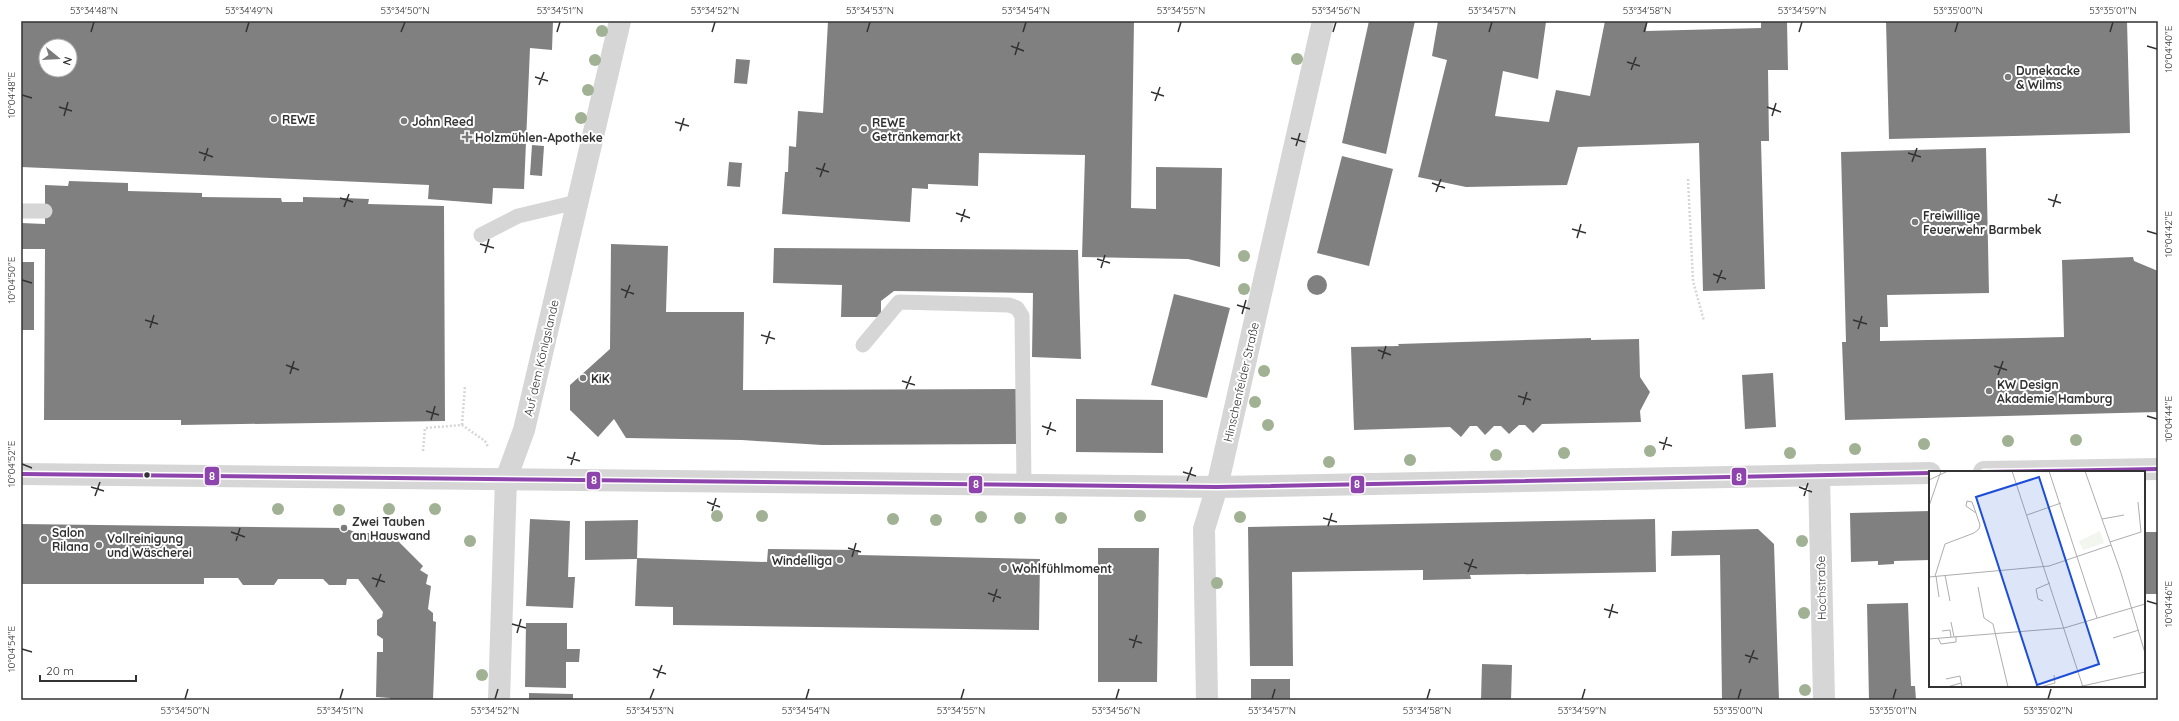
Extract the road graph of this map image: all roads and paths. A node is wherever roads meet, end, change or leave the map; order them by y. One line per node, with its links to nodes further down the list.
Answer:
1 (620, 21): 4 (street, Auf dem Königslande)
2 (1323, 21): 21 (street, Hinschenfelder Straße)
3 (1688, 179): 8 (path)
4 (577, 202): 7 (lane); 19 (street, Auf dem Königslande)
5 (21, 211): 6 (lane)
6 (45, 211)
7 (482, 235)
8 (1704, 321)
9 (864, 345): 20 (lane)
10 (465, 386): 11 (path)
11 (462, 425): 12 (path); 18 (path)
12 (485, 441)
13 (2158, 469): 14 (street)
14 (2085, 471)
15 (1929, 473): 17 (street)
16 (21, 474): 18 (street)
17 (1819, 475): 21 (street); 24 (street, Hochstraße)
18 (420, 478): 19 (street)
19 (506, 479): 20 (street); 22 (street, Auf dem Königslande)
20 (1024, 485): 21 (street)
21 (1216, 487): 23 (street, Hinschenfelder Straße)
22 (499, 700)
23 (1207, 700)
24 (1824, 700)

